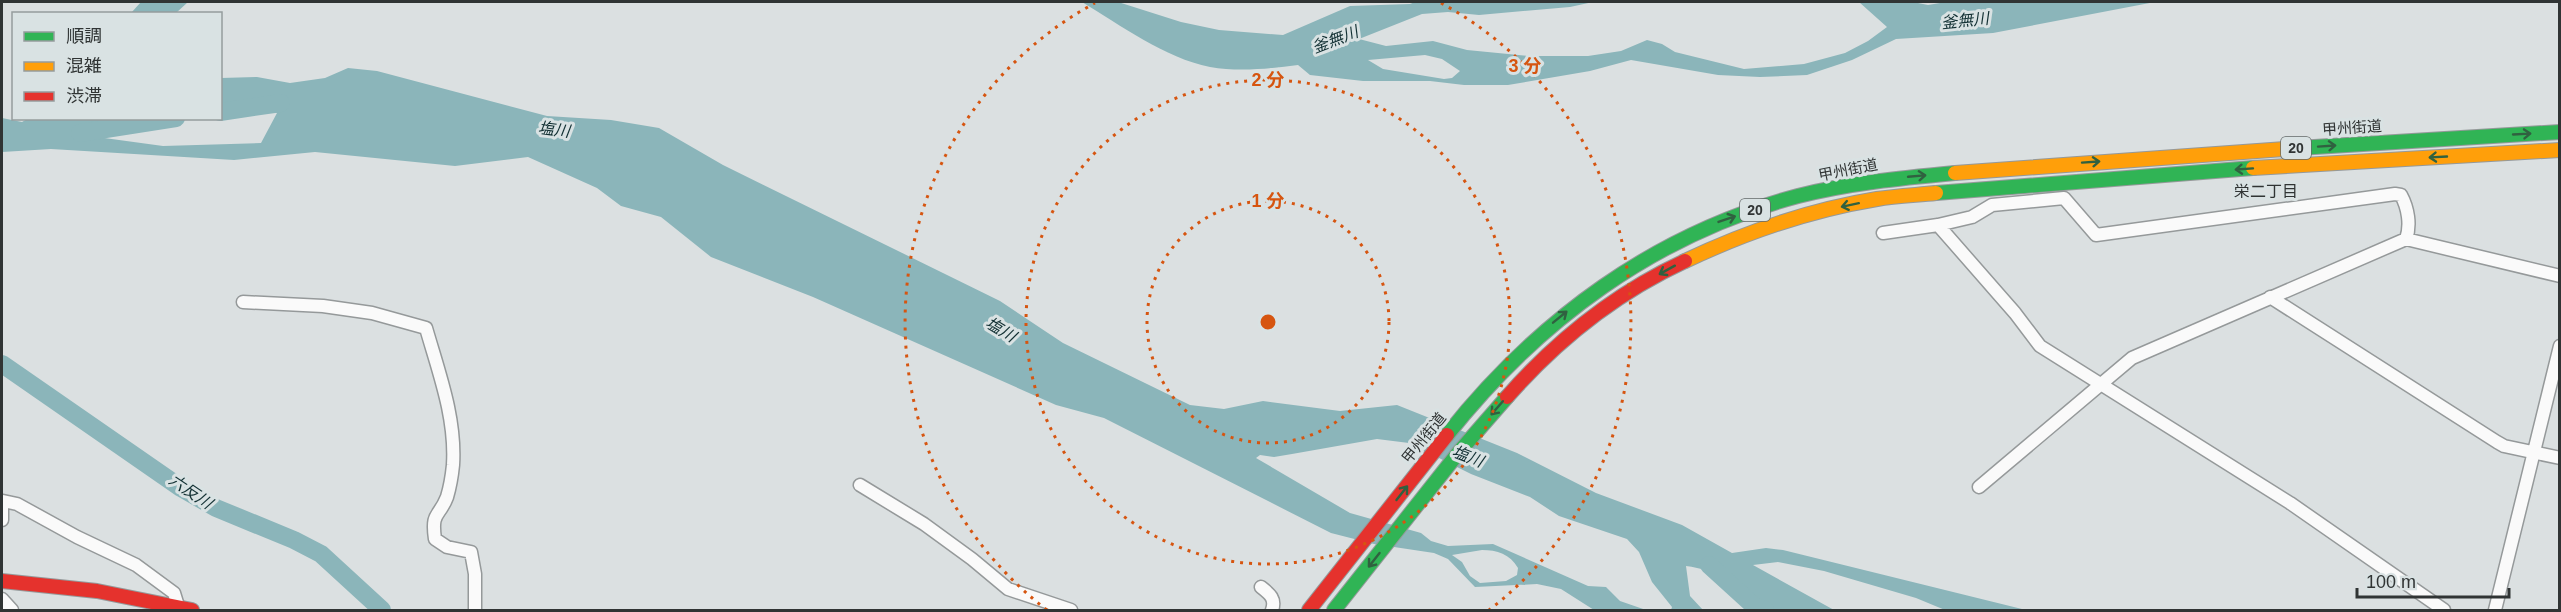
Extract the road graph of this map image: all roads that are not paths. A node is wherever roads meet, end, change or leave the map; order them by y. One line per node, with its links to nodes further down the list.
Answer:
1 (2559, 132): 3 (main road, 甲州街道 / 20, one-way to 1)
2 (2559, 150): 4 (main road, 20, one-way to 4)
3 (2032, 166): 4 (street); 29 (main road, 甲州街道 / 20, one-way to 3)
4 (2033, 185): 5 (street); 30 (main road, 20, one-way to 30)
5 (2033, 201): 6 (street); 8 (street)
6 (1938, 225): 7 (street); 13 (street)
7 (1883, 233)
8 (2406, 239): 9 (street); 10 (street)
9 (2559, 276)
10 (2270, 297): 13 (street); 14 (street)
11 (243, 302): 26 (street)
12 (2559, 346): 14 (street)
13 (2100, 382): 17 (street); 31 (street)
14 (2533, 451): 15 (street); 32 (street)
15 (2559, 458)
16 (860, 485): 27 (street)
17 (1979, 487)
18 (2, 501): 19 (street); 23 (street)
19 (2, 520)
20 (2, 581): 23 (main road)
21 (1261, 587): 28 (street)
22 (2, 599): 24 (street)
23 (171, 607): 25 (main road)
24 (12, 610)
25 (192, 610)
26 (475, 610)
27 (1071, 610)
28 (1272, 610)
29 (1309, 610)
30 (1334, 610)
31 (2444, 610)
32 (2495, 610)

